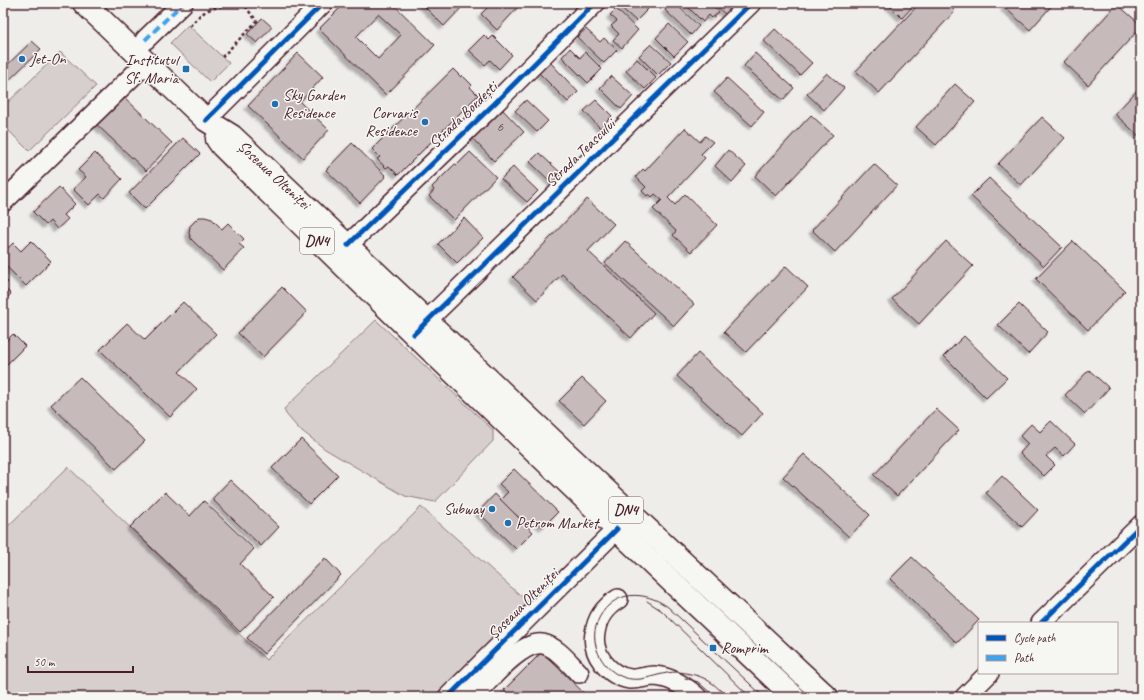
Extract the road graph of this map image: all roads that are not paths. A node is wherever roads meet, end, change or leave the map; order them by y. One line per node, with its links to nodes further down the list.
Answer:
1 (84, 3): 7 (main road, Șoseaua Olteniței / DN4)
2 (183, 3): 6 (street)
3 (322, 3): 8 (street)
4 (595, 3): 10 (street, Strada Bordești)
5 (751, 3): 11 (street, Strada Teascului)
6 (145, 40)
7 (146, 63): 8 (main road, Șoseaua Olteniței / DN4); 9 (street)
8 (206, 120): 10 (main road, Șoseaua Olteniței / DN4); 11 (main road, Șoseaua Olteniței / DN4)
9 (3, 202)
10 (348, 245): 11 (main road, Șoseaua Olteniței / DN4)
11 (420, 327): 13 (main road, Șoseaua Olteniței / DN4); 22 (main road, Șoseaua Olteniței / DN4)
12 (1141, 525): 15 (street)
13 (616, 529): 18 (street, Șoseaua Olteniței); 21 (main road, Șoseaua Olteniței / DN4)
14 (618, 599): 20 (street)
15 (1042, 622)
16 (579, 673): 18 (street)
17 (988, 674): 23 (street)
18 (480, 689): 19 (street, Șoseaua Olteniței)
19 (448, 697)
20 (697, 697)
21 (794, 697)
22 (827, 697)
23 (965, 697)

